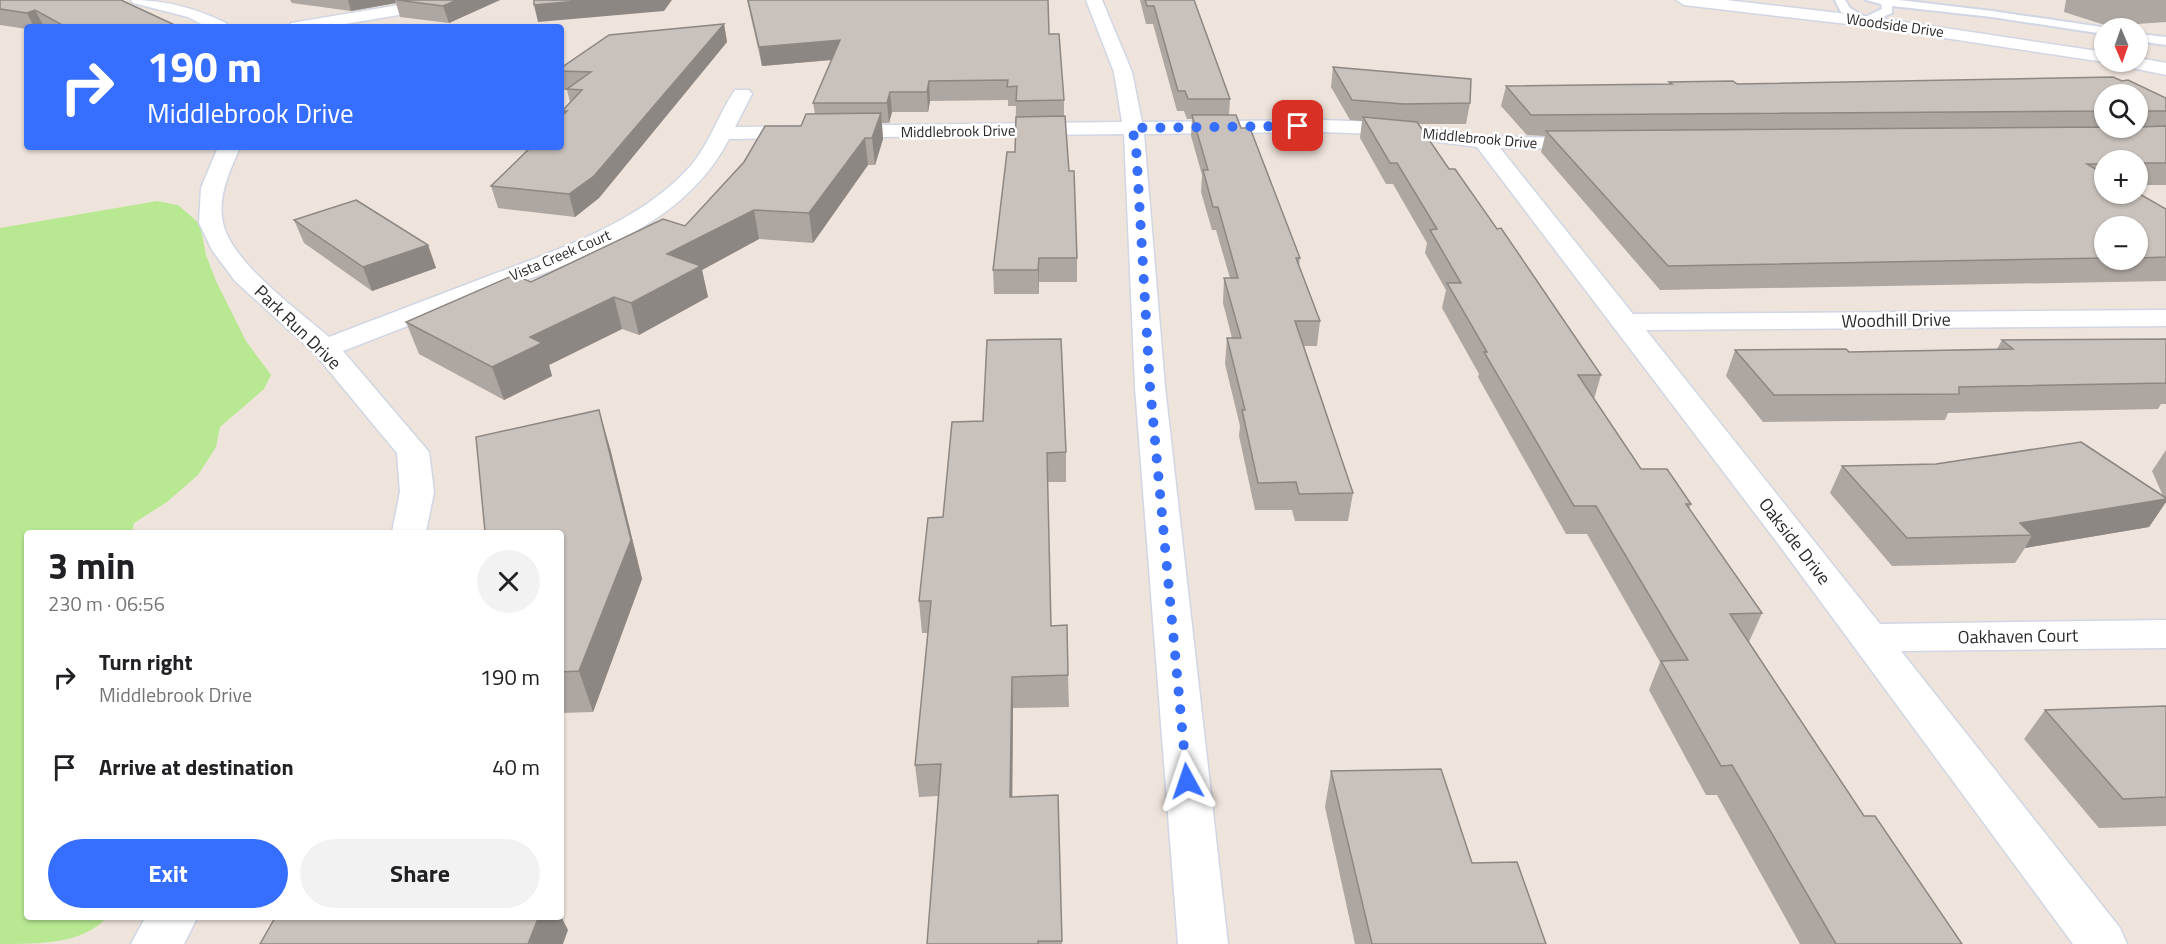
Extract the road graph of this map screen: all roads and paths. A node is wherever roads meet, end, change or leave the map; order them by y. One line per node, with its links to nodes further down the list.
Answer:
1 (139, 0): 9 (street)
2 (458, 0): 10 (street)
3 (1094, 0): 18 (street)
4 (1684, 0): 8 (street, Woodside Drive)
5 (1840, 0): 8 (lane)
6 (1871, 0): 7 (lane)
7 (1886, 2): 8 (lane); 11 (lane)
8 (1865, 21): 14 (street, Woodside Drive)
9 (214, 24)
10 (315, 24)
11 (2094, 30)
12 (2148, 39): 13 (lane)
13 (2166, 41)
14 (2094, 55)
15 (2148, 66): 16 (street)
16 (2166, 69)
17 (742, 94): 19 (street, Vista Creek Court)
18 (1132, 128): 19 (street, Middlebrook Drive); 20 (street, Middlebrook Drive); 31 (street)
19 (722, 134): 25 (street, Vista Creek Court)
20 (1484, 142): 21 (street, Middlebrook Drive); 24 (street, Oakside Drive)
21 (1612, 143)
22 (228, 150): 25 (street, Park Run Drive)
23 (2166, 318): 24 (street, Woodhill Drive)
24 (1627, 322): 28 (street, Oakside Drive)
25 (325, 348): 26 (street, Park Run Drive)
26 (409, 530)
27 (2166, 634): 28 (street, Oakhaven Court)
28 (1870, 638): 32 (street, Oakside Drive)
29 (171, 920): 30 (street)
30 (156, 944)
31 (1203, 944)
32 (2102, 944)

